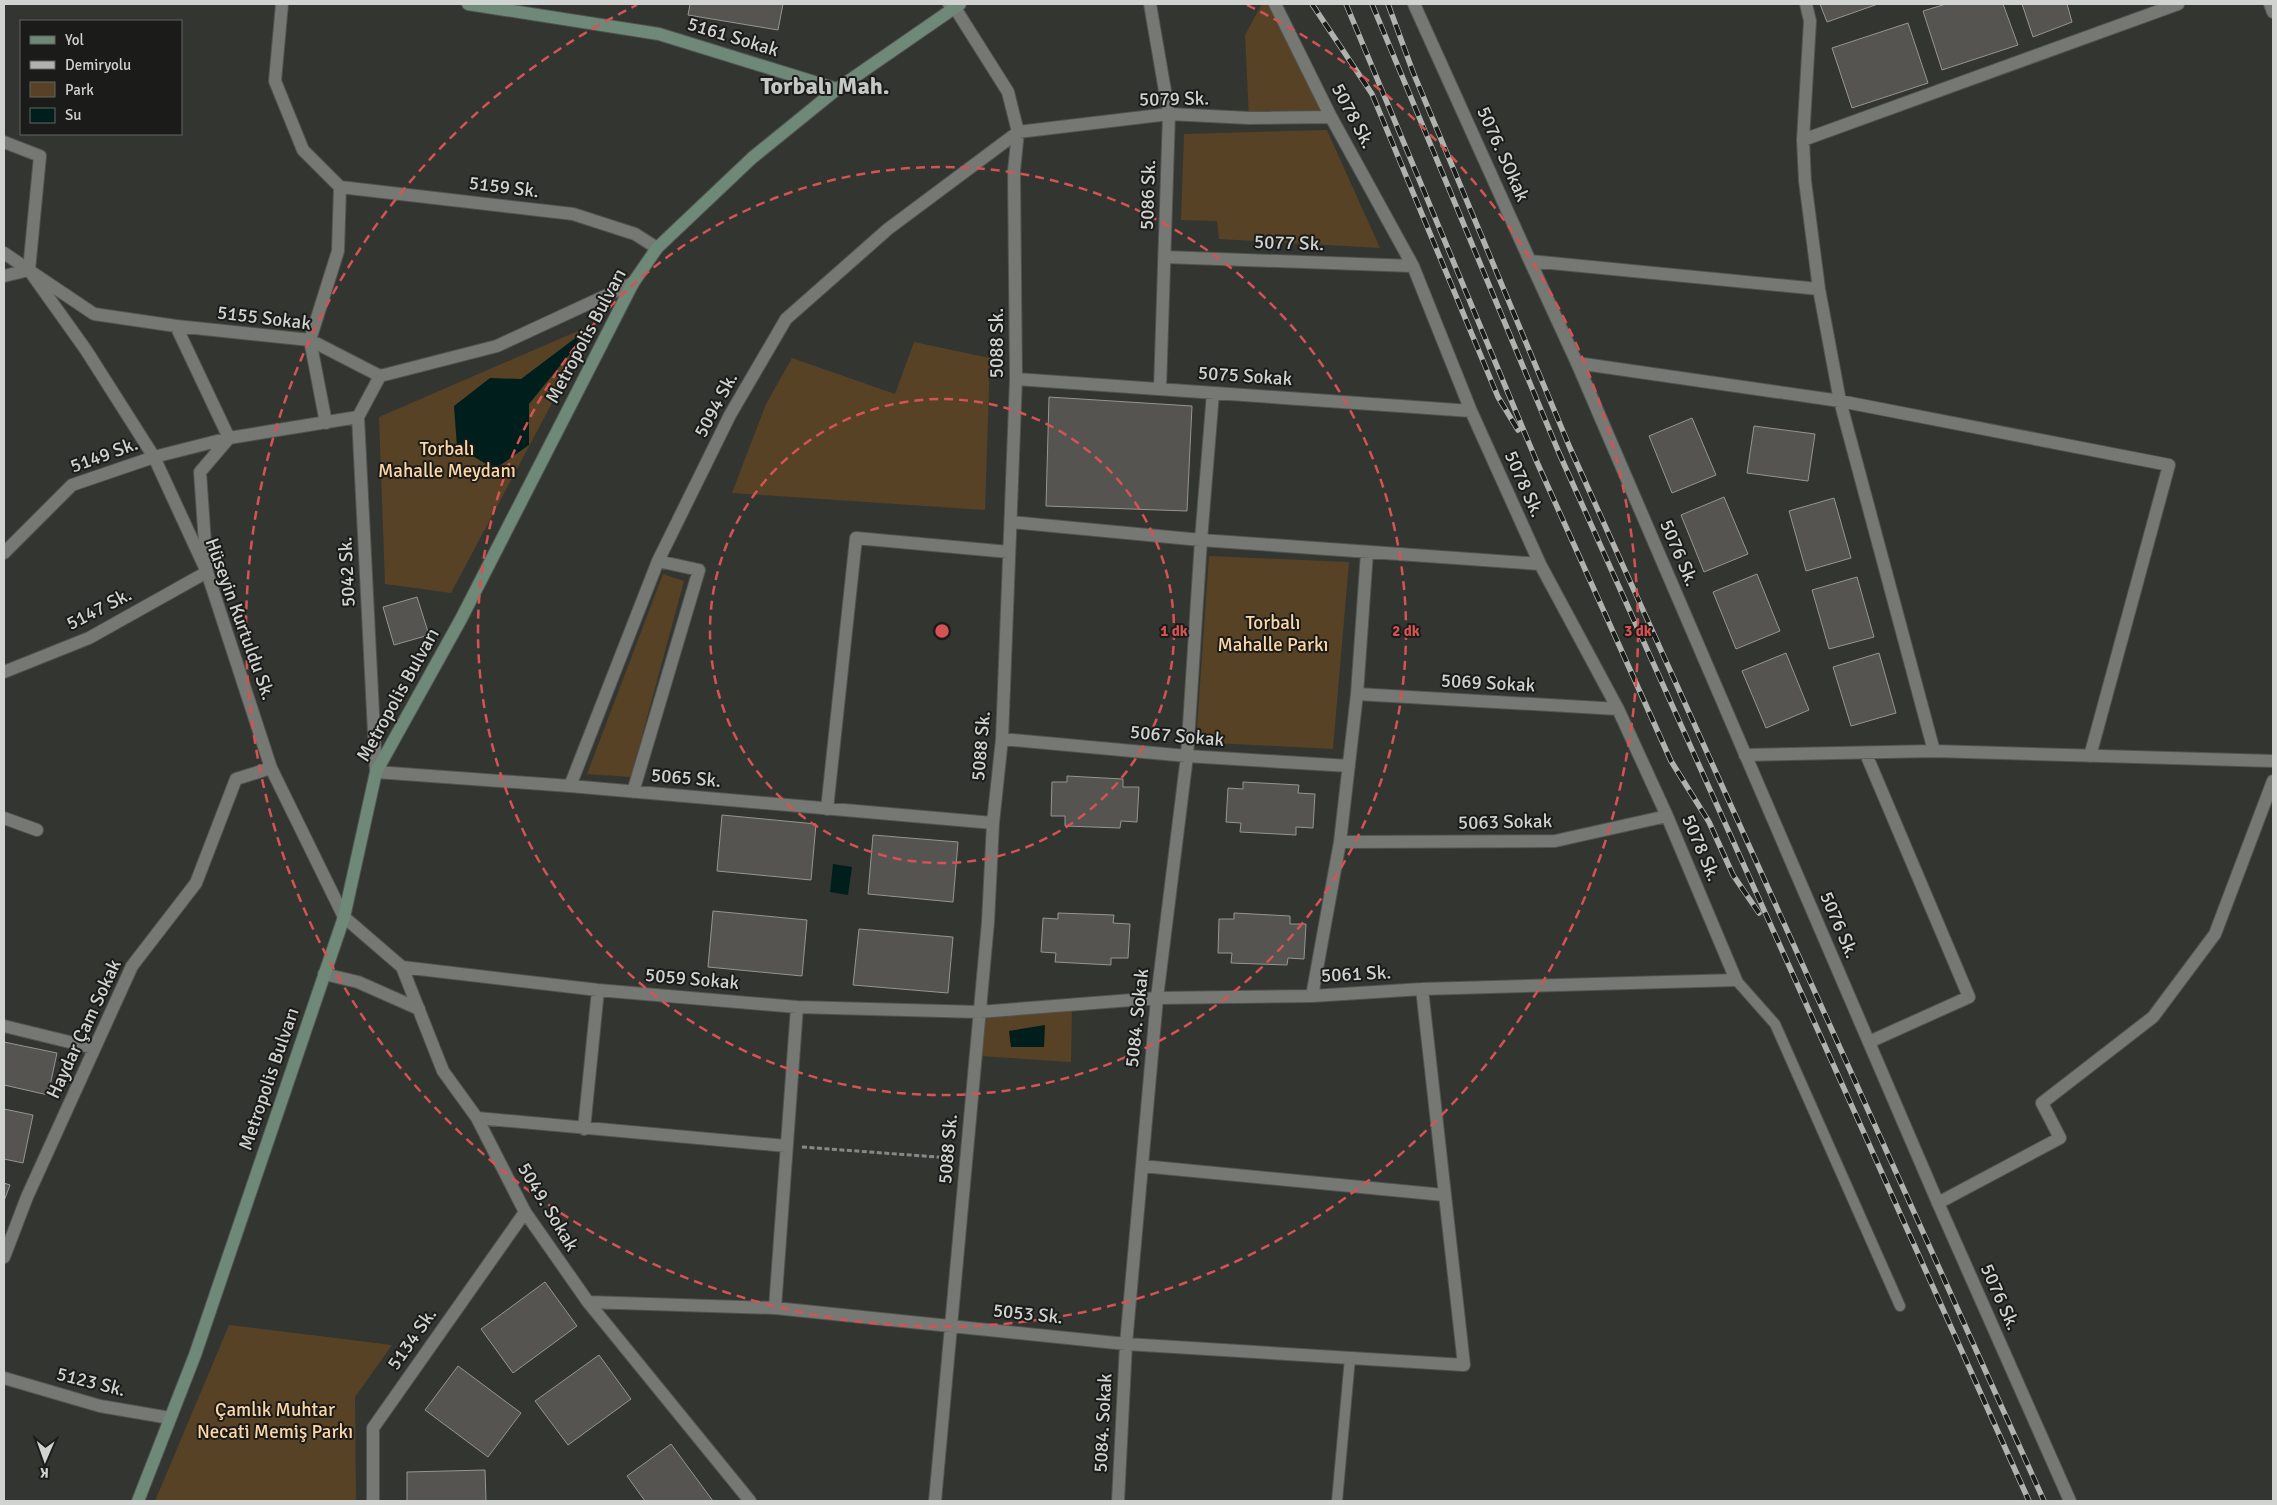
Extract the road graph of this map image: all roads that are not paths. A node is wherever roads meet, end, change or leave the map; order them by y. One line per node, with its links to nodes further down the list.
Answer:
1 (282, 4): 18 (street)
2 (468, 4): 10 (main road, 5161 Sokak)
3 (1150, 4): 13 (street, 5086 Sk.)
4 (1275, 4): 14 (street, 5078 Sk.)
5 (1414, 4): 22 (street, 5076. SOkak)
6 (1806, 4): 16 (street)
7 (2178, 4): 16 (street)
8 (2270, 4): 11 (street)
9 (955, 5): 12 (main road, Metropolis Bulvarı); 15 (street, 5088 Sk.)
10 (503, 6): 12 (main road, 5161 Sokak)
11 (2273, 12)
12 (837, 89): 19 (main road, Metropolis Bulvarı)
13 (1169, 114): 14 (street, 5079 Sk.); 15 (street, 5079 Sk.); 21 (street, 5086 Sk.)
14 (1332, 117): 23 (street, 5078 Sk.)
15 (1018, 132): 32 (street, 5088 Sk.); 46 (street, 5094 Sk.)
16 (1803, 140): 27 (street)
17 (4, 142): 24 (street)
18 (340, 187): 19 (street, 5159 Sk.); 29 (street)
19 (657, 248): 26 (main road, Metropolis Bulvarı)
20 (4, 253): 24 (street, 5155 Sokak)
21 (1164, 257): 23 (street, 5077 Sk.); 33 (street, 5086 Sk.)
22 (1530, 261): 27 (street); 30 (street, 5076. SOkak)
23 (1412, 266): 36 (street, 5078 Sk.)
24 (29, 270): 25 (street); 28 (street, 5155 Sokak); 40 (street, Hüseyin Kurtuldu Sk.)
25 (4, 276)
26 (634, 283): 31 (street); 61 (main road, Metropolis Bulvarı)
27 (1819, 289): 35 (street)
28 (176, 326): 29 (street, 5155 Sokak); 39 (street)
29 (310, 340): 31 (street, 5155 Sokak); 38 (street)
30 (1577, 363): 35 (street); 55 (street, 5076 Sk.)
31 (380, 376): 37 (street)
32 (1016, 379): 33 (street, 5075 Sokak); 41 (street, 5088 Sk.)
33 (1160, 389): 34 (street, 5075 Sokak)
34 (1213, 393): 36 (street, 5075 Sokak); 42 (street, 5084. Sokak)
35 (1840, 401): 53 (street); 57 (street)
36 (1470, 411): 47 (street, 5078 Sk.)
37 (358, 417): 38 (street, 5149 Sk.); 61 (street, 5042 Sk.)
38 (326, 423): 39 (street, 5149 Sk.)
39 (229, 438): 40 (street, 5149 Sk.); 48 (street)
40 (154, 457): 45 (street, 5149 Sk.); 48 (street, Hüseyin Kurtuldu Sk.)
41 (1011, 522): 42 (street); 43 (street, 5088 Sk.)
42 (1201, 540): 44 (street); 56 (street, 5084. Sokak)
43 (1009, 552): 52 (street, 5088 Sk.); 65 (street)
44 (1367, 552): 47 (street); 50 (street)
45 (4, 553)
46 (658, 561): 63 (street, 5094 Sk.); 64 (street)
47 (1540, 564): 51 (street, 5078 Sk.)
48 (207, 572): 49 (street, 5147 Sk.); 60 (street, Hüseyin Kurtuldu Sk.)
49 (4, 672)
50 (1357, 694): 51 (street, 5069 Sokak); 59 (street)
51 (1618, 709): 66 (street, 5078 Sk.)
52 (1002, 739): 56 (street, 5067 Sokak); 68 (street, 5088 Sk.)
53 (1934, 752): 54 (street); 57 (street)
54 (1866, 754): 55 (street); 83 (street)
55 (1746, 755): 83 (street, 5076 Sk.)
56 (1187, 756): 59 (street, 5067 Sokak); 78 (street, 5084. Sokak)
57 (2090, 756): 58 (street)
58 (2273, 761)
59 (1349, 766): 70 (street)
60 (271, 768): 71 (street, Hüseyin Kurtuldu Sk.); 84 (street, Haydar Çam Sokak)
61 (376, 772): 63 (street, 5065 Sk.); 71 (main road, Metropolis Bulvarı)
62 (2273, 781): 90 (street)
63 (570, 786): 64 (street, 5065 Sk.)
64 (633, 792): 65 (street, 5065 Sk.)
65 (827, 810): 68 (street, 5065 Sk.)
66 (1667, 816): 70 (street, 5063 Sokak); 74 (street, 5078 Sk.)
67 (4, 818): 69 (street)
68 (993, 823): 81 (street, 5088 Sk.)
69 (37, 830)
70 (1340, 842): 77 (street)
71 (344, 917): 72 (street, 5049. Sokak); 73 (main road, Metropolis Bulvarı)
72 (402, 967): 75 (street, 5059 Sokak); 80 (street, 5049. Sokak)
73 (324, 974): 80 (street); 100 (main road, Metropolis Bulvarı)
74 (1736, 980): 76 (street, 5061 Sk.); 94 (lane)
75 (598, 990): 79 (street, 5059 Sokak); 86 (street)
76 (1422, 990): 77 (street, 5061 Sk.); 89 (street)
77 (1312, 996): 78 (street, 5061 Sk.)
78 (1157, 998): 81 (street, 5061 Sk.); 88 (street, 5084. Sokak)
79 (797, 1007): 81 (street, 5059 Sokak); 87 (street)
80 (419, 1009): 85 (street, 5049. Sokak)
81 (979, 1012): 96 (street, 5088 Sk.)
82 (4, 1026): 84 (street)
83 (1869, 1042): 90 (street, 5076 Sk.)
84 (94, 1048): 92 (street, Haydar Çam Sokak)
85 (477, 1118): 86 (street); 91 (street, 5049. Sokak)
86 (584, 1129): 87 (street)
87 (786, 1146): 95 (street)
88 (1142, 1166): 89 (street); 97 (street, 5084. Sokak)
89 (1444, 1195): 98 (street, 5053 Sk.)
90 (1938, 1203): 107 (street, 5076 Sk.)
91 (525, 1212): 93 (street, 5049. Sokak); 102 (street, 5134 Sk.)
92 (4, 1257)
93 (588, 1302): 95 (street, 5053 Sk.); 103 (street, 5049. Sokak)
94 (1900, 1306)
95 (775, 1308): 96 (street, 5053 Sk.)
96 (951, 1325): 97 (street, 5053 Sk.); 104 (street, 5088 Sk.)
97 (1126, 1344): 98 (street, 5053 Sk.); 105 (street, 5084. Sokak)
98 (1350, 1358): 106 (lane)
99 (4, 1378): 100 (street, 5123 Sk.)
100 (170, 1418): 101 (main road, Metropolis Bulvarı)
101 (138, 1501)
102 (373, 1501)
103 (750, 1501)
104 (936, 1501)
105 (1118, 1501)
106 (1337, 1501)
107 (2070, 1501)

